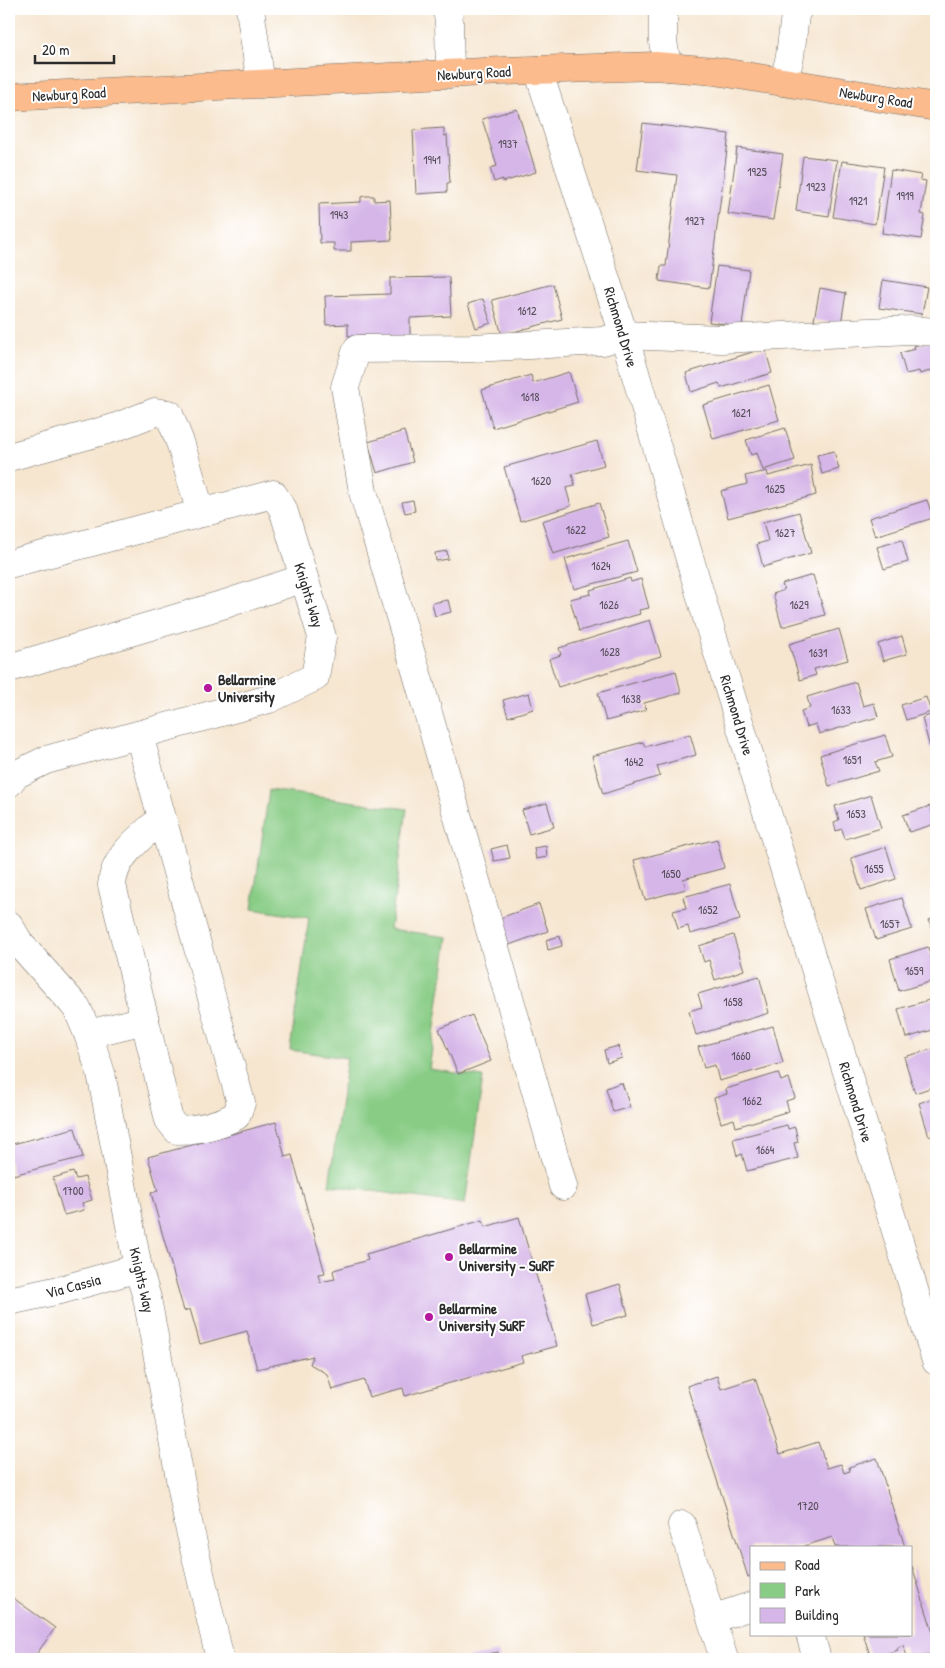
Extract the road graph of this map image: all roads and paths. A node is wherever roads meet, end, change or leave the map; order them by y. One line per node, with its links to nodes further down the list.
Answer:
1 (250, 9): 9 (street)
2 (446, 9): 7 (street)
3 (663, 9): 5 (street)
4 (794, 11): 8 (street)
5 (668, 67): 6 (main road, Newburg Road); 8 (main road, Newburg Road)
6 (538, 70): 7 (main road, Newburg Road); 13 (street, Richmond Drive)
7 (450, 74): 9 (main road, Newburg Road)
8 (784, 82): 11 (main road, Newburg Road)
9 (262, 84): 10 (main road, Newburg Road)
10 (9, 97)
11 (936, 108)
12 (936, 332): 13 (street)
13 (624, 335): 25 (street); 28 (street, Richmond Drive)
14 (9, 457): 15 (street)
15 (201, 513): 16 (street, Knights Way); 17 (street, Knights Way)
16 (9, 564)
17 (304, 578): 18 (street); 19 (street, Knights Way)
18 (9, 668)
19 (139, 735): 20 (street, Knights Way); 21 (street)
20 (9, 783)
21 (162, 818): 23 (street); 23 (street)
22 (9, 926): 24 (street, Knights Way)
23 (145, 1020): 24 (street)
24 (88, 1034): 26 (street, Knights Way)
25 (563, 1186)
26 (138, 1268): 27 (street, Via Cassia); 33 (street, Knights Way)
27 (9, 1301)
28 (936, 1360)
29 (682, 1525): 31 (street)
30 (750, 1606): 31 (street)
31 (712, 1619): 34 (street)
32 (811, 1636): 35 (street)
33 (216, 1659)
34 (724, 1659)
35 (817, 1659)

